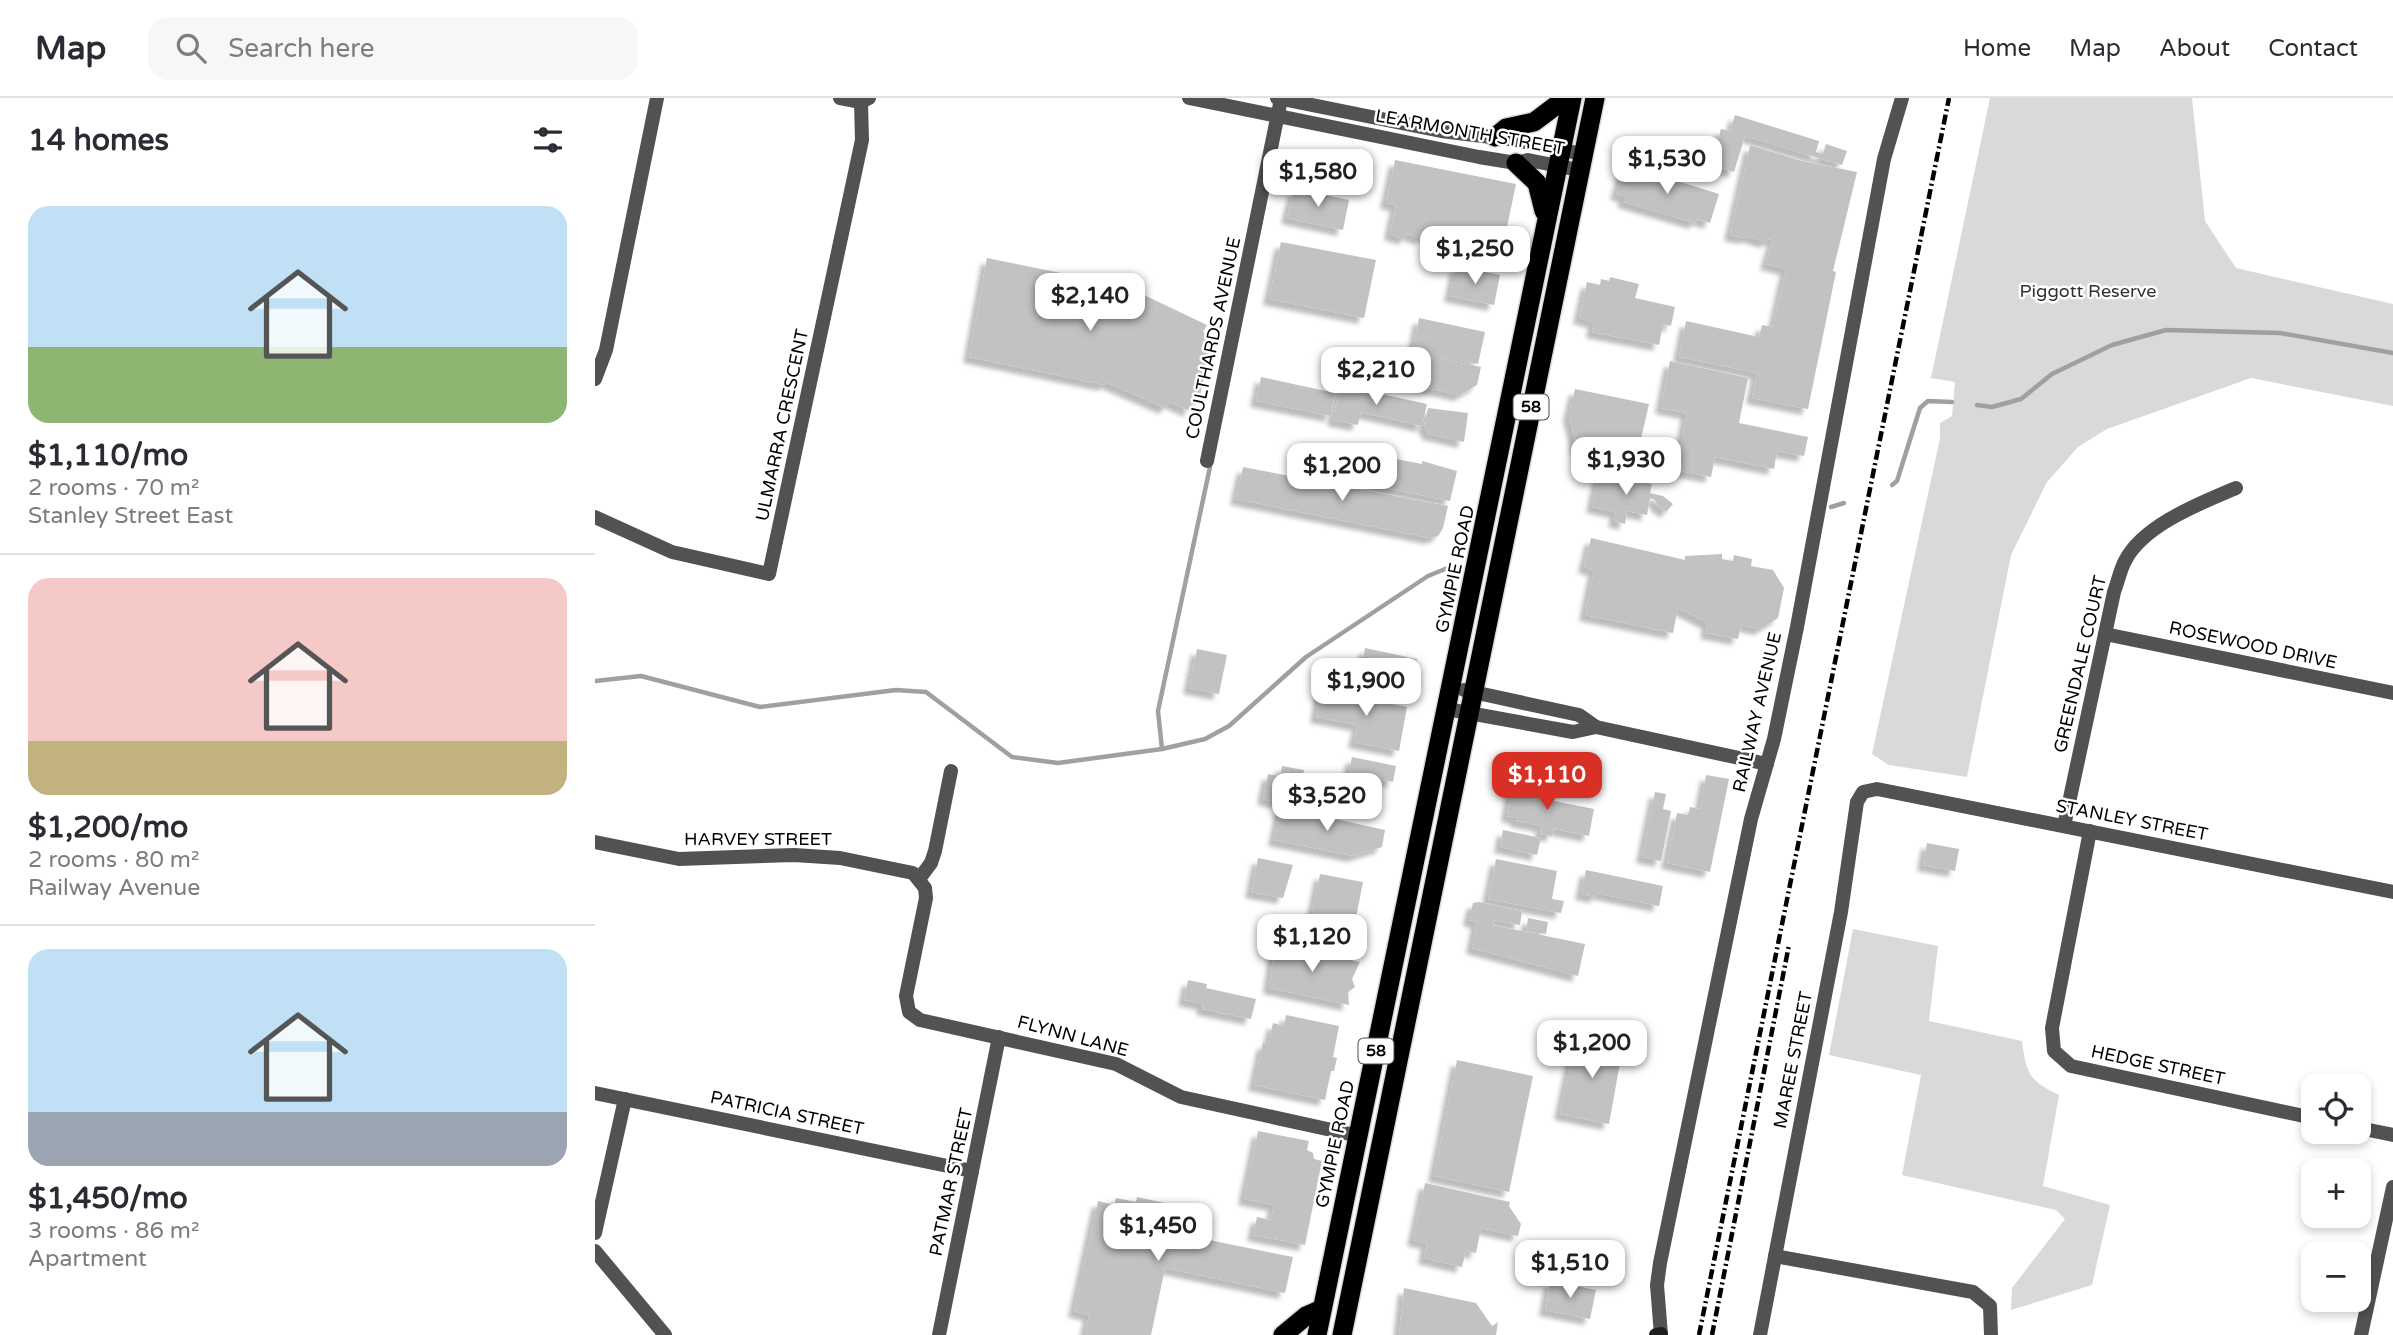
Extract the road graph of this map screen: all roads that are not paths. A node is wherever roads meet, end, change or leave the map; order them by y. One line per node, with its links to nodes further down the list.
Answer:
1 (657, 98): 18 (street)
2 (840, 98): 9 (street)
3 (1189, 98): 11 (street, LEARMONTH STREET)
4 (1279, 98): 10 (street, LEARMONTH STREET); 11 (street, COULTHARDS AVENUE)
5 (1566, 98): 13 (highway)
6 (1572, 98): 14 (highway, GYMPIE ROAD / 58)
7 (1595, 98): 15 (highway, 58)
8 (1902, 98): 29 (street, RAILWAY AVENUE)
9 (865, 100): 21 (street, ULMARRA CRESCENT)
10 (1355, 114): 12 (street); 13 (street, LEARMONTH STREET)
11 (1278, 117): 12 (street, LEARMONTH STREET); 19 (street, COULTHARDS AVENUE)
12 (1353, 131): 16 (street, LEARMONTH STREET)
13 (1495, 137): 14 (street, LEARMONTH STREET)
14 (1560, 158): 15 (street, LEARMONTH STREET); 16 (street, LEARMONTH STREET); 17 (highway, GYMPIE ROAD / 58)
15 (1581, 162): 24 (highway, 58)
16 (1516, 163): 17 (highway)
17 (1548, 218): 23 (highway, GYMPIE ROAD / 58)
18 (595, 379)
19 (1207, 461)
20 (2235, 488): 22 (street, GREENDALE COURT)
21 (595, 517)
22 (2105, 634): 25 (street, ROSEWOOD DRIVE); 32 (street, GREENDALE COURT)
23 (1451, 688): 24 (street); 26 (highway, GYMPIE ROAD / 58)
24 (1474, 692): 27 (highway, 58); 28 (street)
25 (2393, 693)
26 (1447, 709): 27 (street); 43 (highway, GYMPIE ROAD / 58)
27 (1470, 713): 28 (street); 54 (highway, 58)
28 (1595, 727): 29 (street)
29 (1767, 764): 55 (street, RAILWAY AVENUE)
30 (951, 771): 35 (street)
31 (1863, 792): 32 (street, STANLEY STREET); 48 (street, MAREE STREET)
32 (2064, 826): 33 (street, STANLEY STREET)
33 (2090, 831): 36 (street, STANLEY STREET); 40 (street, HEDGE STREET)
34 (595, 842): 35 (street, HARVEY STREET)
35 (919, 879): 37 (street, FLYNN LANE)
36 (2393, 892)
37 (999, 1037): 43 (street, FLYNN LANE); 44 (street, PATMAR STREET)
38 (595, 1093): 39 (street, PATRICIA STREET)
39 (625, 1099): 44 (street, PATRICIA STREET); 46 (street)
40 (2301, 1115)
41 (2371, 1130): 42 (street)
42 (2393, 1135)
43 (1359, 1136): 49 (highway, GYMPIE ROAD / 58)
44 (972, 1171): 51 (street, PATMAR STREET)
45 (2393, 1187): 58 (street)
46 (595, 1233)
47 (595, 1251): 50 (street)
48 (1775, 1256): 56 (street, MAREE STREET); 57 (street)
49 (1322, 1309): 52 (highway); 53 (highway, GYMPIE ROAD / 58)
50 (665, 1335)
51 (939, 1335)
52 (1283, 1335)
53 (1317, 1335)
54 (1342, 1335)
55 (1659, 1335)
56 (1760, 1335)
57 (1991, 1335)
58 (2361, 1335)

